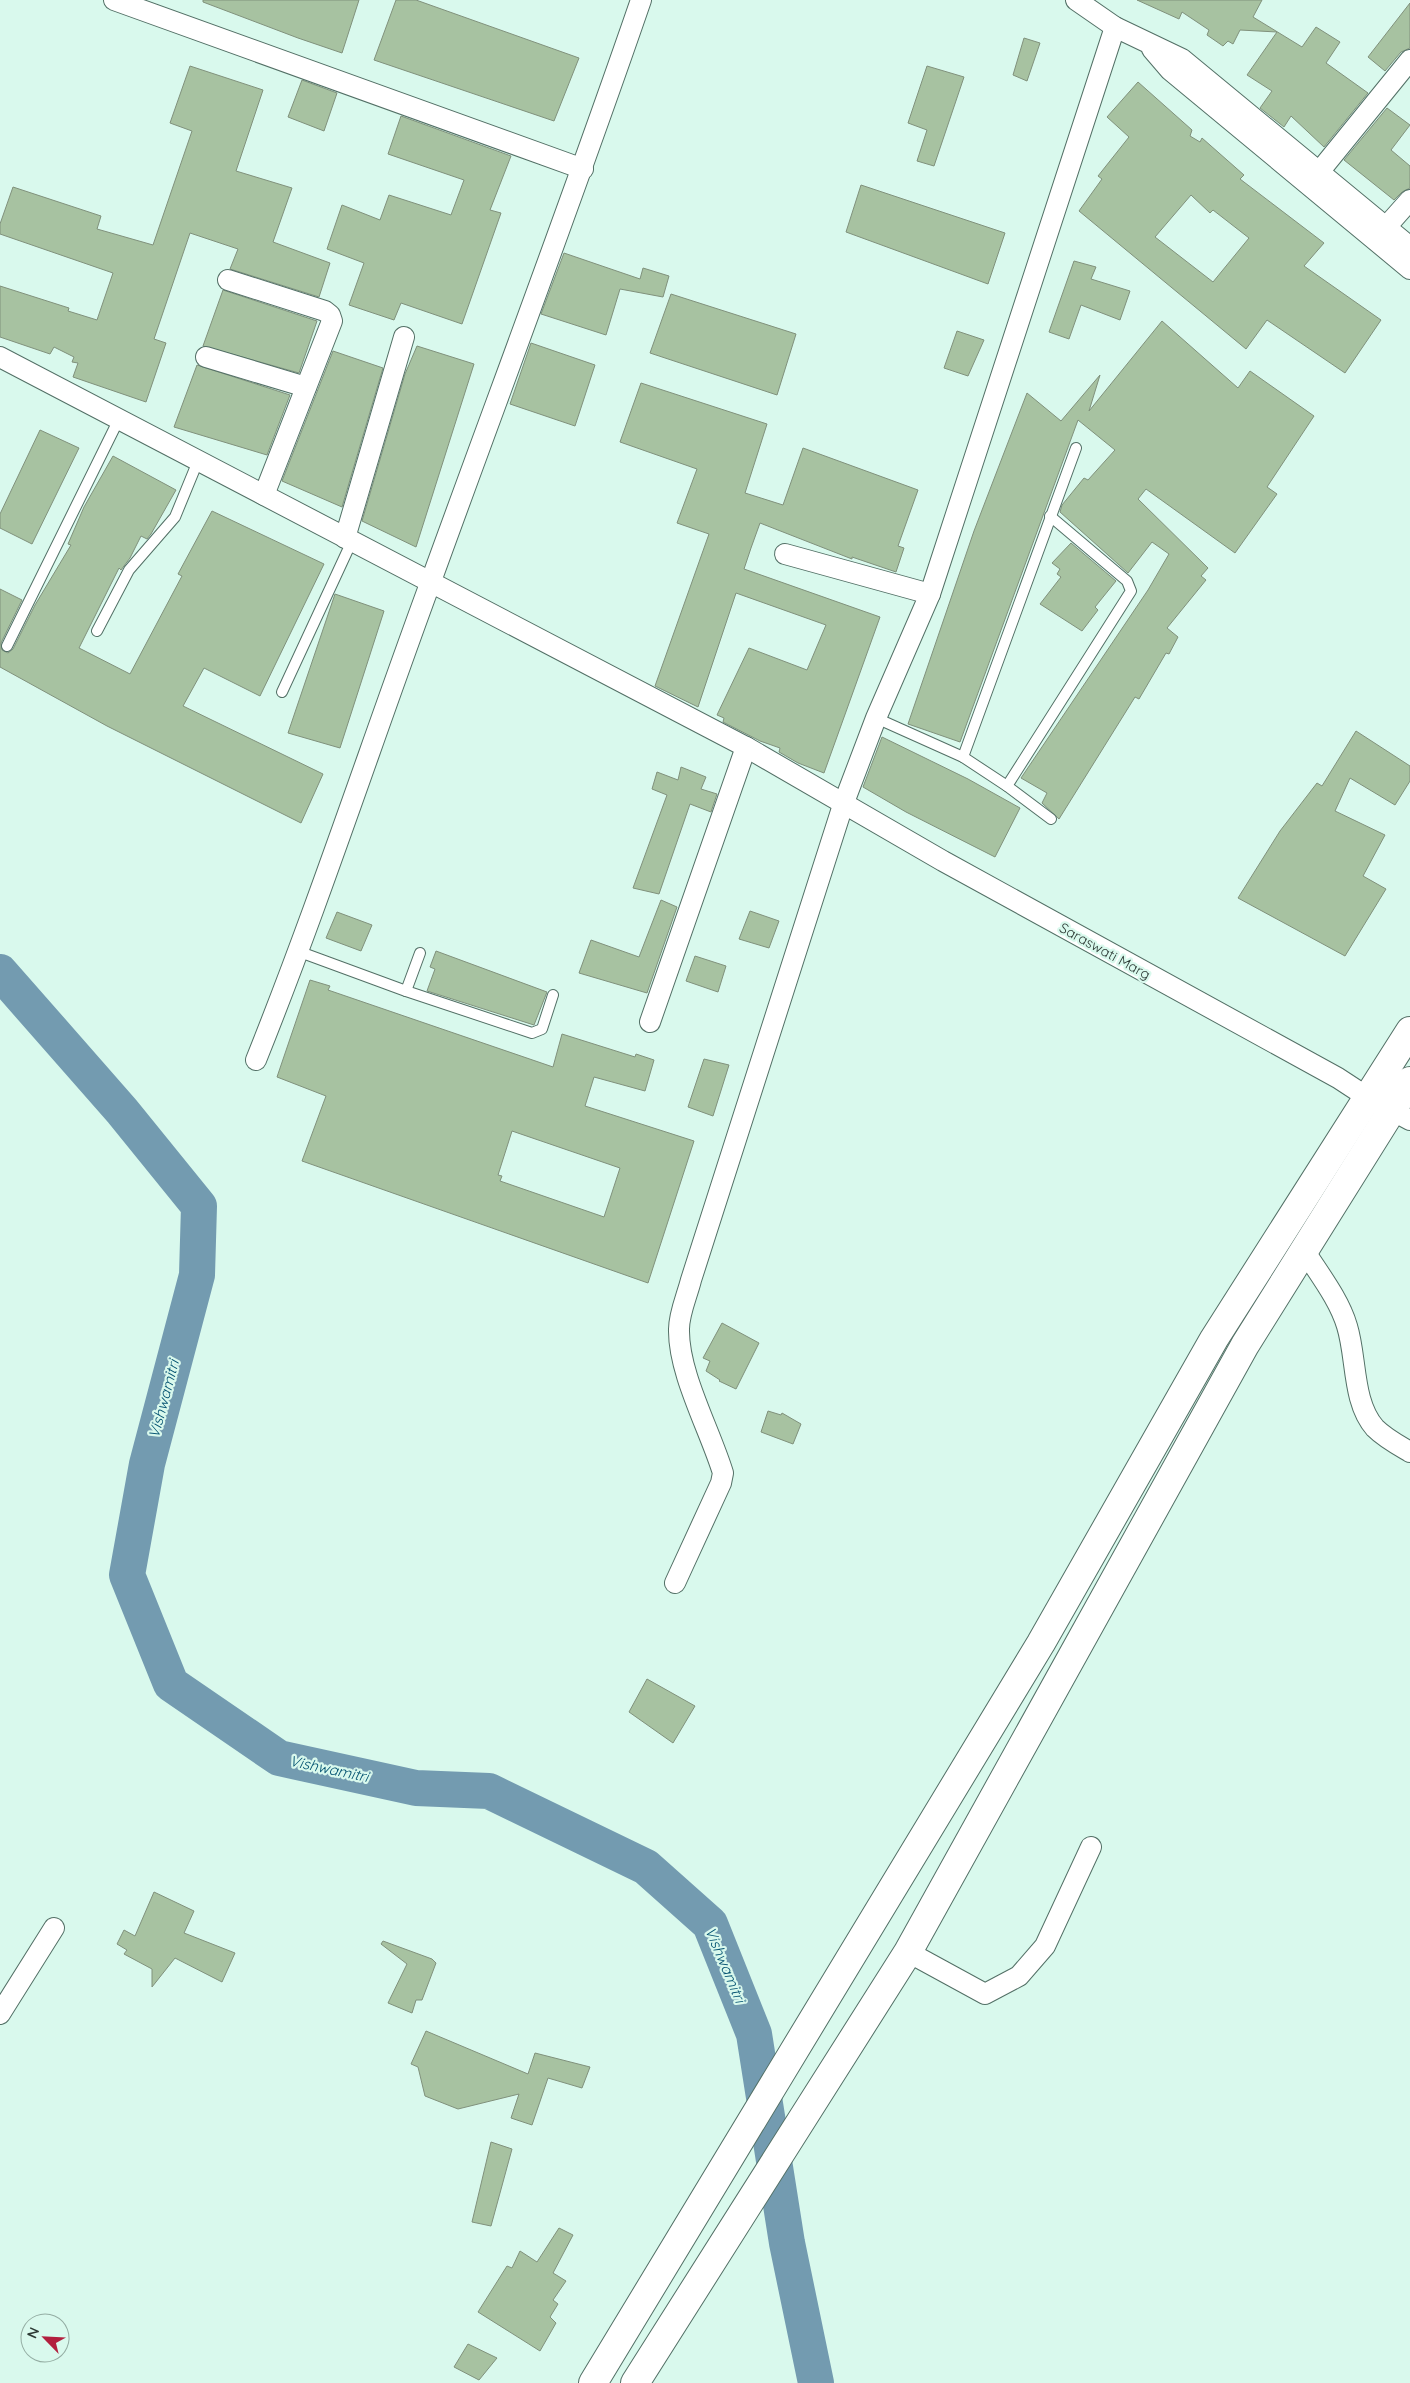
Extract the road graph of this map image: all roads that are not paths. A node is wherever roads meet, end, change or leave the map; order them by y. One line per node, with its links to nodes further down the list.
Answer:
1 (114, 0): 7 (street)
2 (640, 0): 7 (street)
3 (1076, 0): 4 (street)
4 (1115, 27): 5 (street); 26 (street)
5 (1145, 42): 8 (street); 12 (street)
6 (1410, 60): 8 (street)
7 (583, 169): 25 (street)
8 (1319, 172): 10 (street)
9 (1410, 200): 10 (street)
10 (1386, 228): 11 (street)
11 (1410, 247)
12 (1410, 269)
13 (228, 280): 17 (street)
14 (404, 337): 23 (street)
15 (0, 357): 18 (street, Saraswati Marg)
16 (206, 357): 17 (street)
17 (306, 387): 21 (street)
18 (119, 419): 20 (street, Saraswati Marg); 28 (lane)
19 (1076, 448): 22 (lane)
20 (198, 461): 21 (street, Saraswati Marg); 27 (lane)
21 (264, 495): 23 (street, Saraswati Marg)
22 (1050, 516): 32 (lane); 33 (lane)
23 (349, 539): 25 (street, Saraswati Marg); 29 (lane)
24 (785, 554): 26 (street)
25 (430, 583): 31 (street, Saraswati Marg); 36 (street)
26 (930, 594): 30 (street)
27 (97, 631)
28 (7, 646)
29 (282, 692)
30 (876, 718): 32 (lane); 34 (street)
31 (746, 747): 34 (street, Saraswati Marg); 40 (street)
32 (963, 757): 33 (lane)
33 (1007, 786): 35 (lane)
34 (843, 805): 44 (street, Saraswati Marg); 48 (street)
35 (1051, 819)
36 (300, 952): 38 (lane); 42 (street)
37 (420, 953): 38 (lane)
38 (406, 991): 39 (lane)
39 (553, 995)
40 (650, 1022)
41 (1410, 1031): 44 (main road)
42 (256, 1060)
43 (1410, 1082): 45 (main road)
44 (1367, 1097): 45 (street, Saraswati Marg); 53 (main road)
45 (1401, 1115): 46 (main road)
46 (1304, 1250): 47 (street); 51 (main road)
47 (1410, 1452)
48 (675, 1583)
49 (1091, 1847): 51 (street)
50 (54, 1928): 52 (street)
51 (908, 1952): 55 (main road)
52 (0, 2014)
53 (598, 2374): 54 (main road)
54 (628, 2383)
55 (635, 2383)

